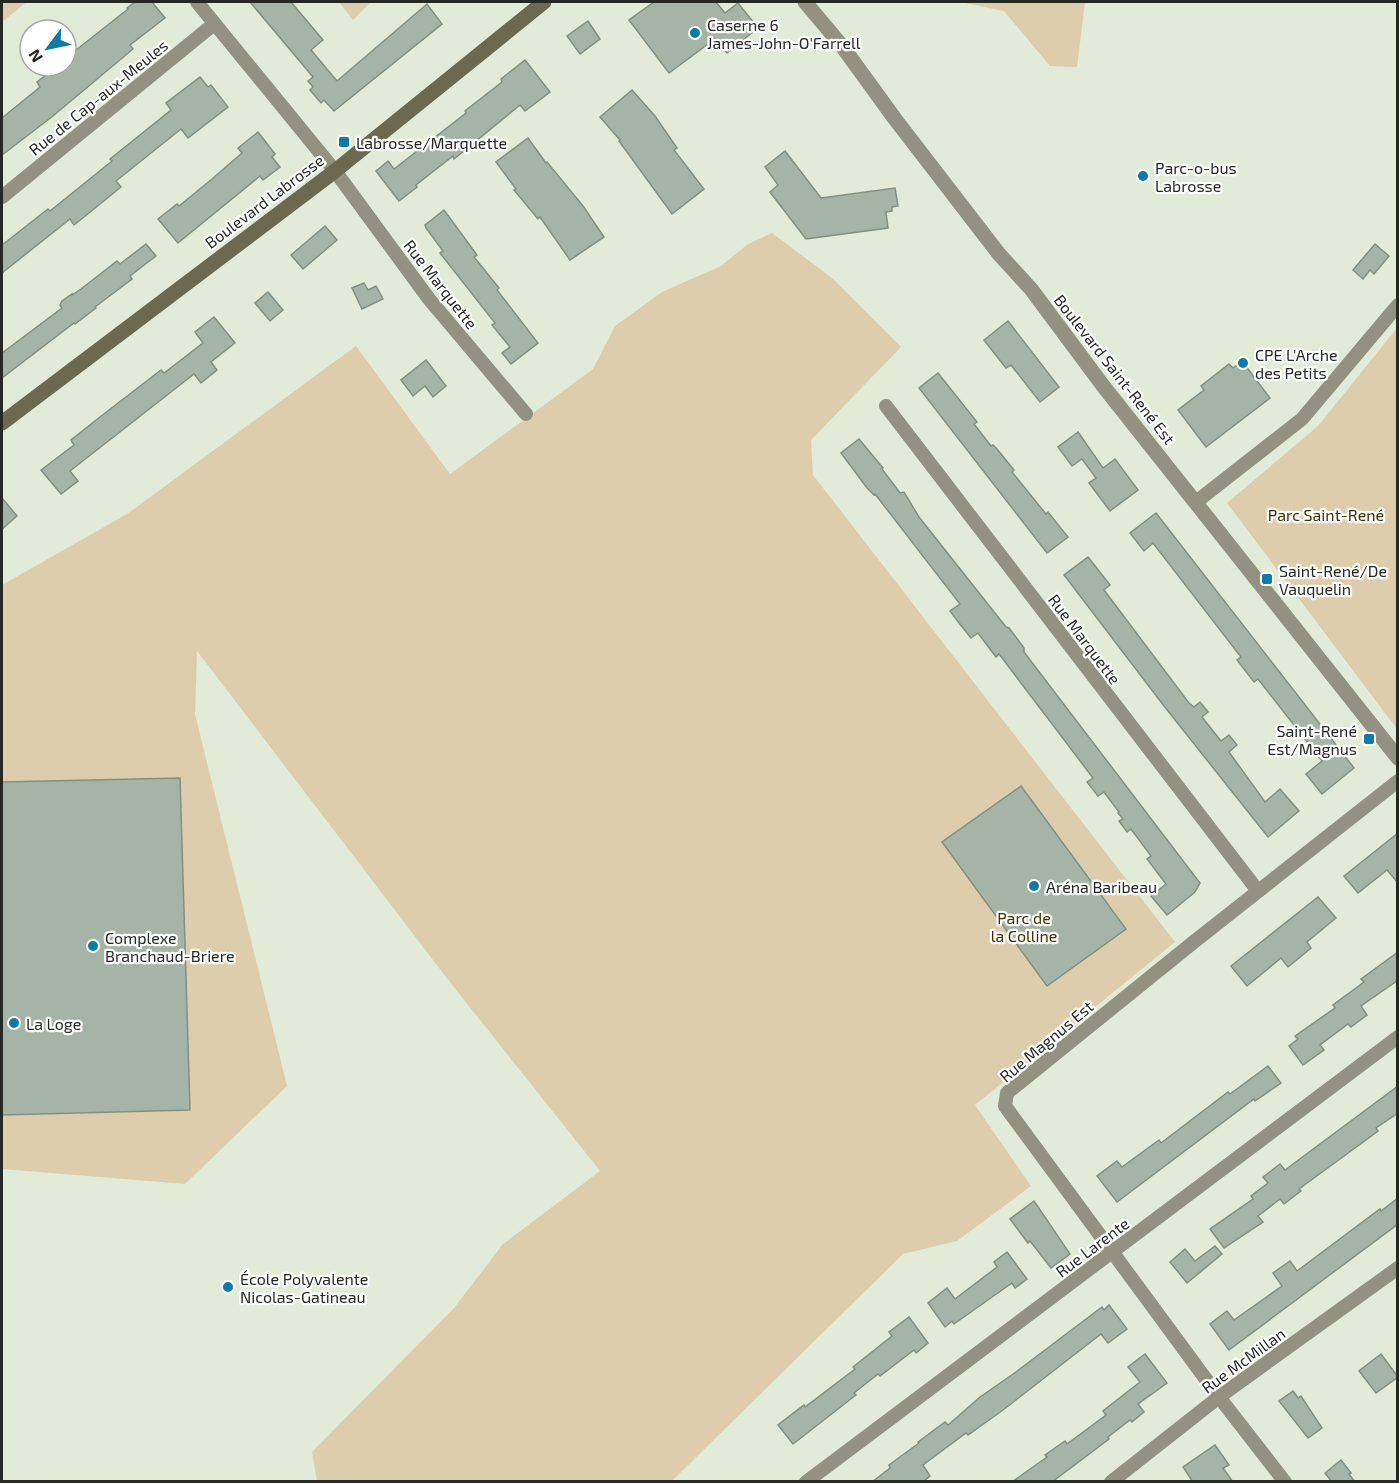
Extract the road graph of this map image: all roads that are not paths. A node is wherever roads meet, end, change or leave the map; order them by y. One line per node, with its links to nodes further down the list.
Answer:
1 (197, 2): 4 (street, Rue Marquette)
2 (543, 2): 5 (main road, Boulevard Labrosse)
3 (805, 2): 11 (street, Boulevard Saint-René Est)
4 (214, 24): 5 (street, Rue Marquette); 6 (street, Rue de Cap-aux-Meules)
5 (335, 171): 9 (street, Rue Marquette); 10 (main road, Boulevard Labrosse)
6 (2, 197)
7 (1398, 305): 11 (street)
8 (886, 406): 14 (street, Rue Marquette)
9 (526, 414)
10 (2, 423)
11 (1196, 502): 12 (street, Boulevard Saint-René Est)
12 (1398, 758)
13 (1398, 781): 14 (street, Rue Magnus Est)
14 (1258, 891): 16 (street, Rue Magnus Est)
15 (1398, 1037): 16 (street, Rue Larente)
16 (1112, 1253): 18 (street, Rue Magnus Est); 19 (street, Rue Larente)
17 (1398, 1268): 18 (street, Rue McMillan)
18 (1220, 1397): 20 (street, Rue McMillan); 21 (street, Rue Magnus Est)
19 (806, 1482)
20 (1111, 1482)
21 (1285, 1482)

